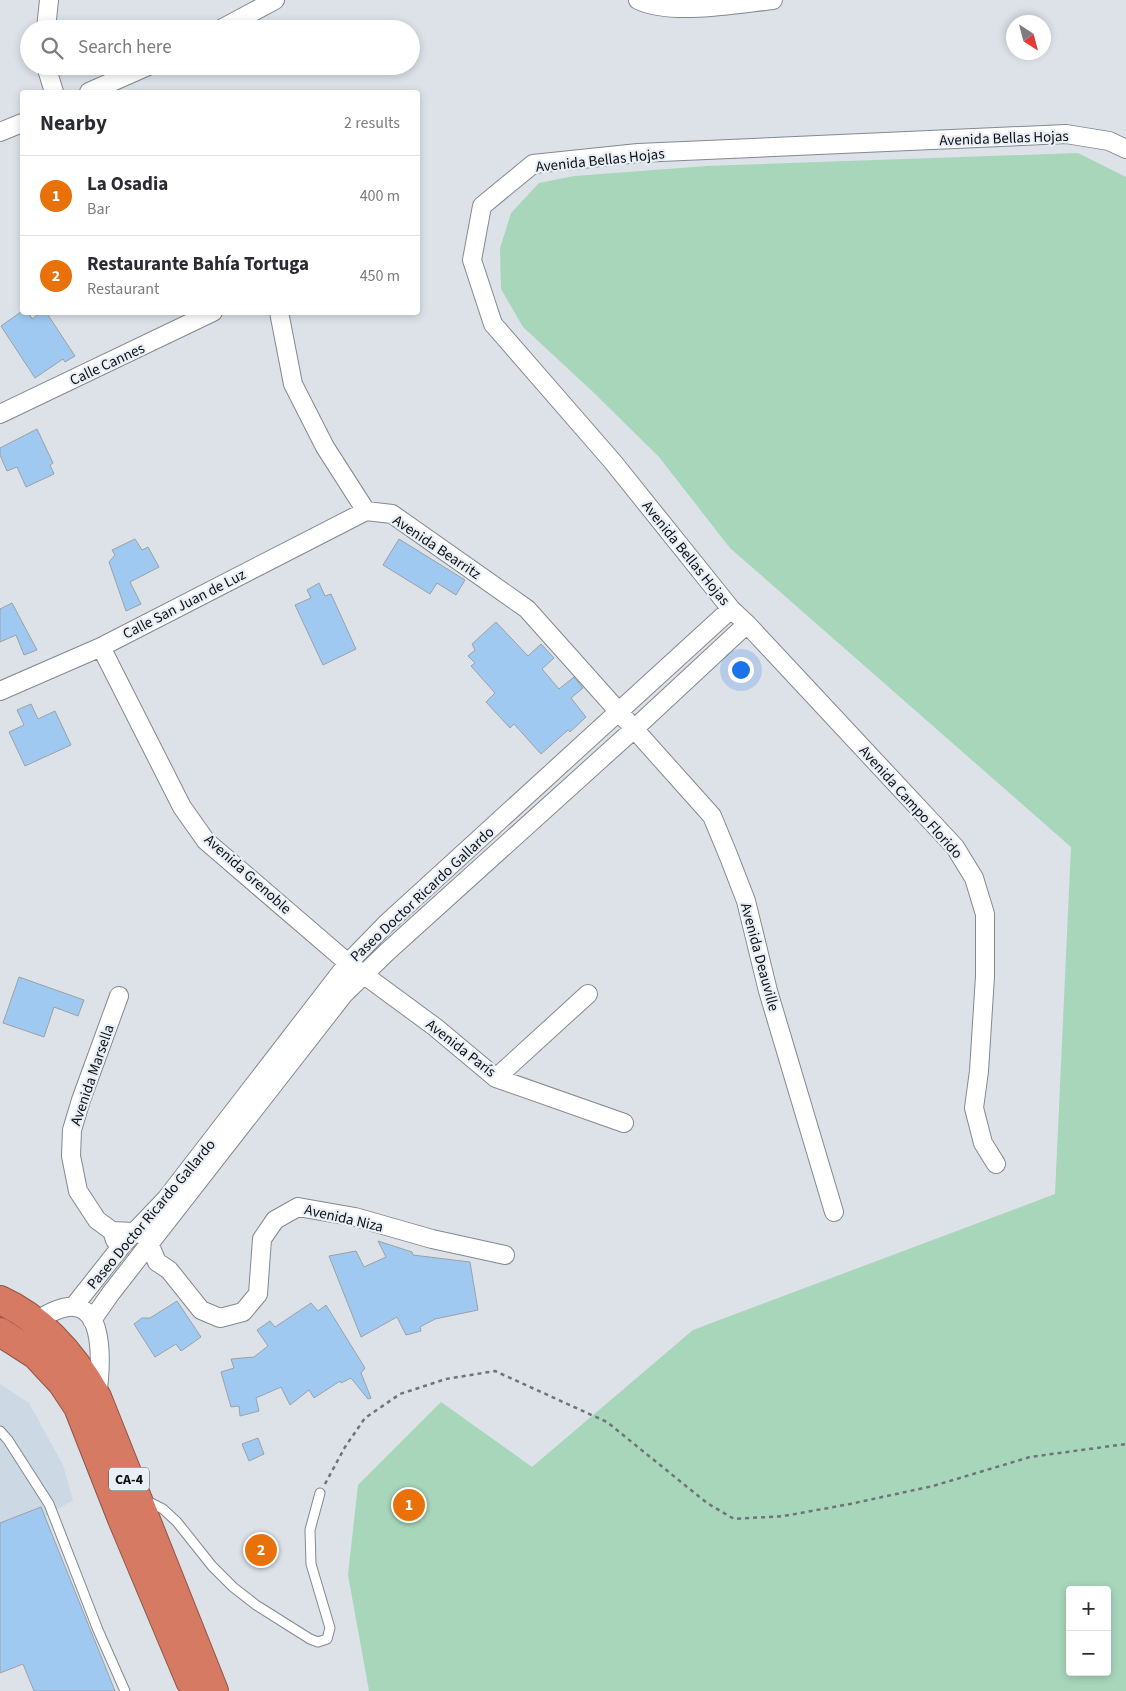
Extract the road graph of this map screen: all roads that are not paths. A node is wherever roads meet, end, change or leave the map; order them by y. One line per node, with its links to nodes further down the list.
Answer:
1 (49, 0): 5 (street)
2 (275, 0): 6 (street)
3 (638, 0): 4 (street)
4 (773, 0)
5 (47, 20)
6 (238, 20)
7 (49, 75): 9 (street)
8 (128, 75): 10 (street)
9 (53, 90)
10 (94, 90)
11 (20, 124): 12 (street)
12 (0, 132)
13 (1126, 149): 18 (street, Avenida Bellas Hojas)
14 (207, 315): 16 (street, Calle Cannes)
15 (281, 315): 17 (street)
16 (0, 414)
17 (366, 510): 20 (street, Calle San Juan de Luz); 22 (street, Avenida Bearritz)
18 (731, 610): 19 (street, Avenida Bellas Hojas); 22 (street, Paseo Doctor Ricardo Gallardo)
19 (747, 624): 23 (street, Paseo Doctor Ricardo Gallardo); 30 (street, Avenida Campo Florido)
20 (101, 647): 21 (street, Calle San Juan de Luz); 24 (street, Avenida Grenoble)
21 (0, 690)
22 (619, 712): 23 (street, Avenida Bearritz); 24 (street, Paseo Doctor Ricardo Gallardo)
23 (634, 729): 25 (street, Paseo Doctor Ricardo Gallardo); 31 (street, Avenida Deauville)
24 (348, 963): 25 (street, Avenida Grenoble); 33 (street, Paseo Doctor Ricardo Gallardo)
25 (364, 975): 28 (street, Avenida París); 34 (street, Paseo Doctor Ricardo Gallardo)
26 (588, 994): 28 (street)
27 (119, 996): 32 (street, Avenida Marsella)
28 (496, 1078): 29 (street, Avenida París)
29 (624, 1123)
30 (996, 1164)
31 (834, 1212)
32 (112, 1231): 33 (street); 35 (street, Avenida Marsella)
33 (134, 1232): 34 (street, Avenida Niza); 35 (street, Paseo Doctor Ricardo Gallardo)
34 (149, 1245): 37 (street, Paseo Doctor Ricardo Gallardo); 38 (street, Avenida Niza)
35 (118, 1249): 37 (street); 40 (street, Paseo Doctor Ricardo Gallardo)
36 (505, 1255): 38 (street, Avenida Niza)
37 (137, 1261): 38 (street); 41 (street, Paseo Doctor Ricardo Gallardo)
38 (157, 1262)
39 (0, 1300): 42 (highway, CA-4)
40 (74, 1306): 41 (street, Paseo Doctor Ricardo Gallardo); 42 (street)
41 (92, 1320): 44 (street)
42 (35, 1321): 44 (highway, CA-4)
43 (0, 1332): 49 (highway, CA-4)
44 (97, 1397): 47 (highway, CA-4)
45 (0, 1431): 48 (lane)
46 (320, 1492): 47 (lane)
47 (136, 1496): 50 (highway, CA-4)
48 (125, 1691)
49 (194, 1691)
50 (214, 1691)

